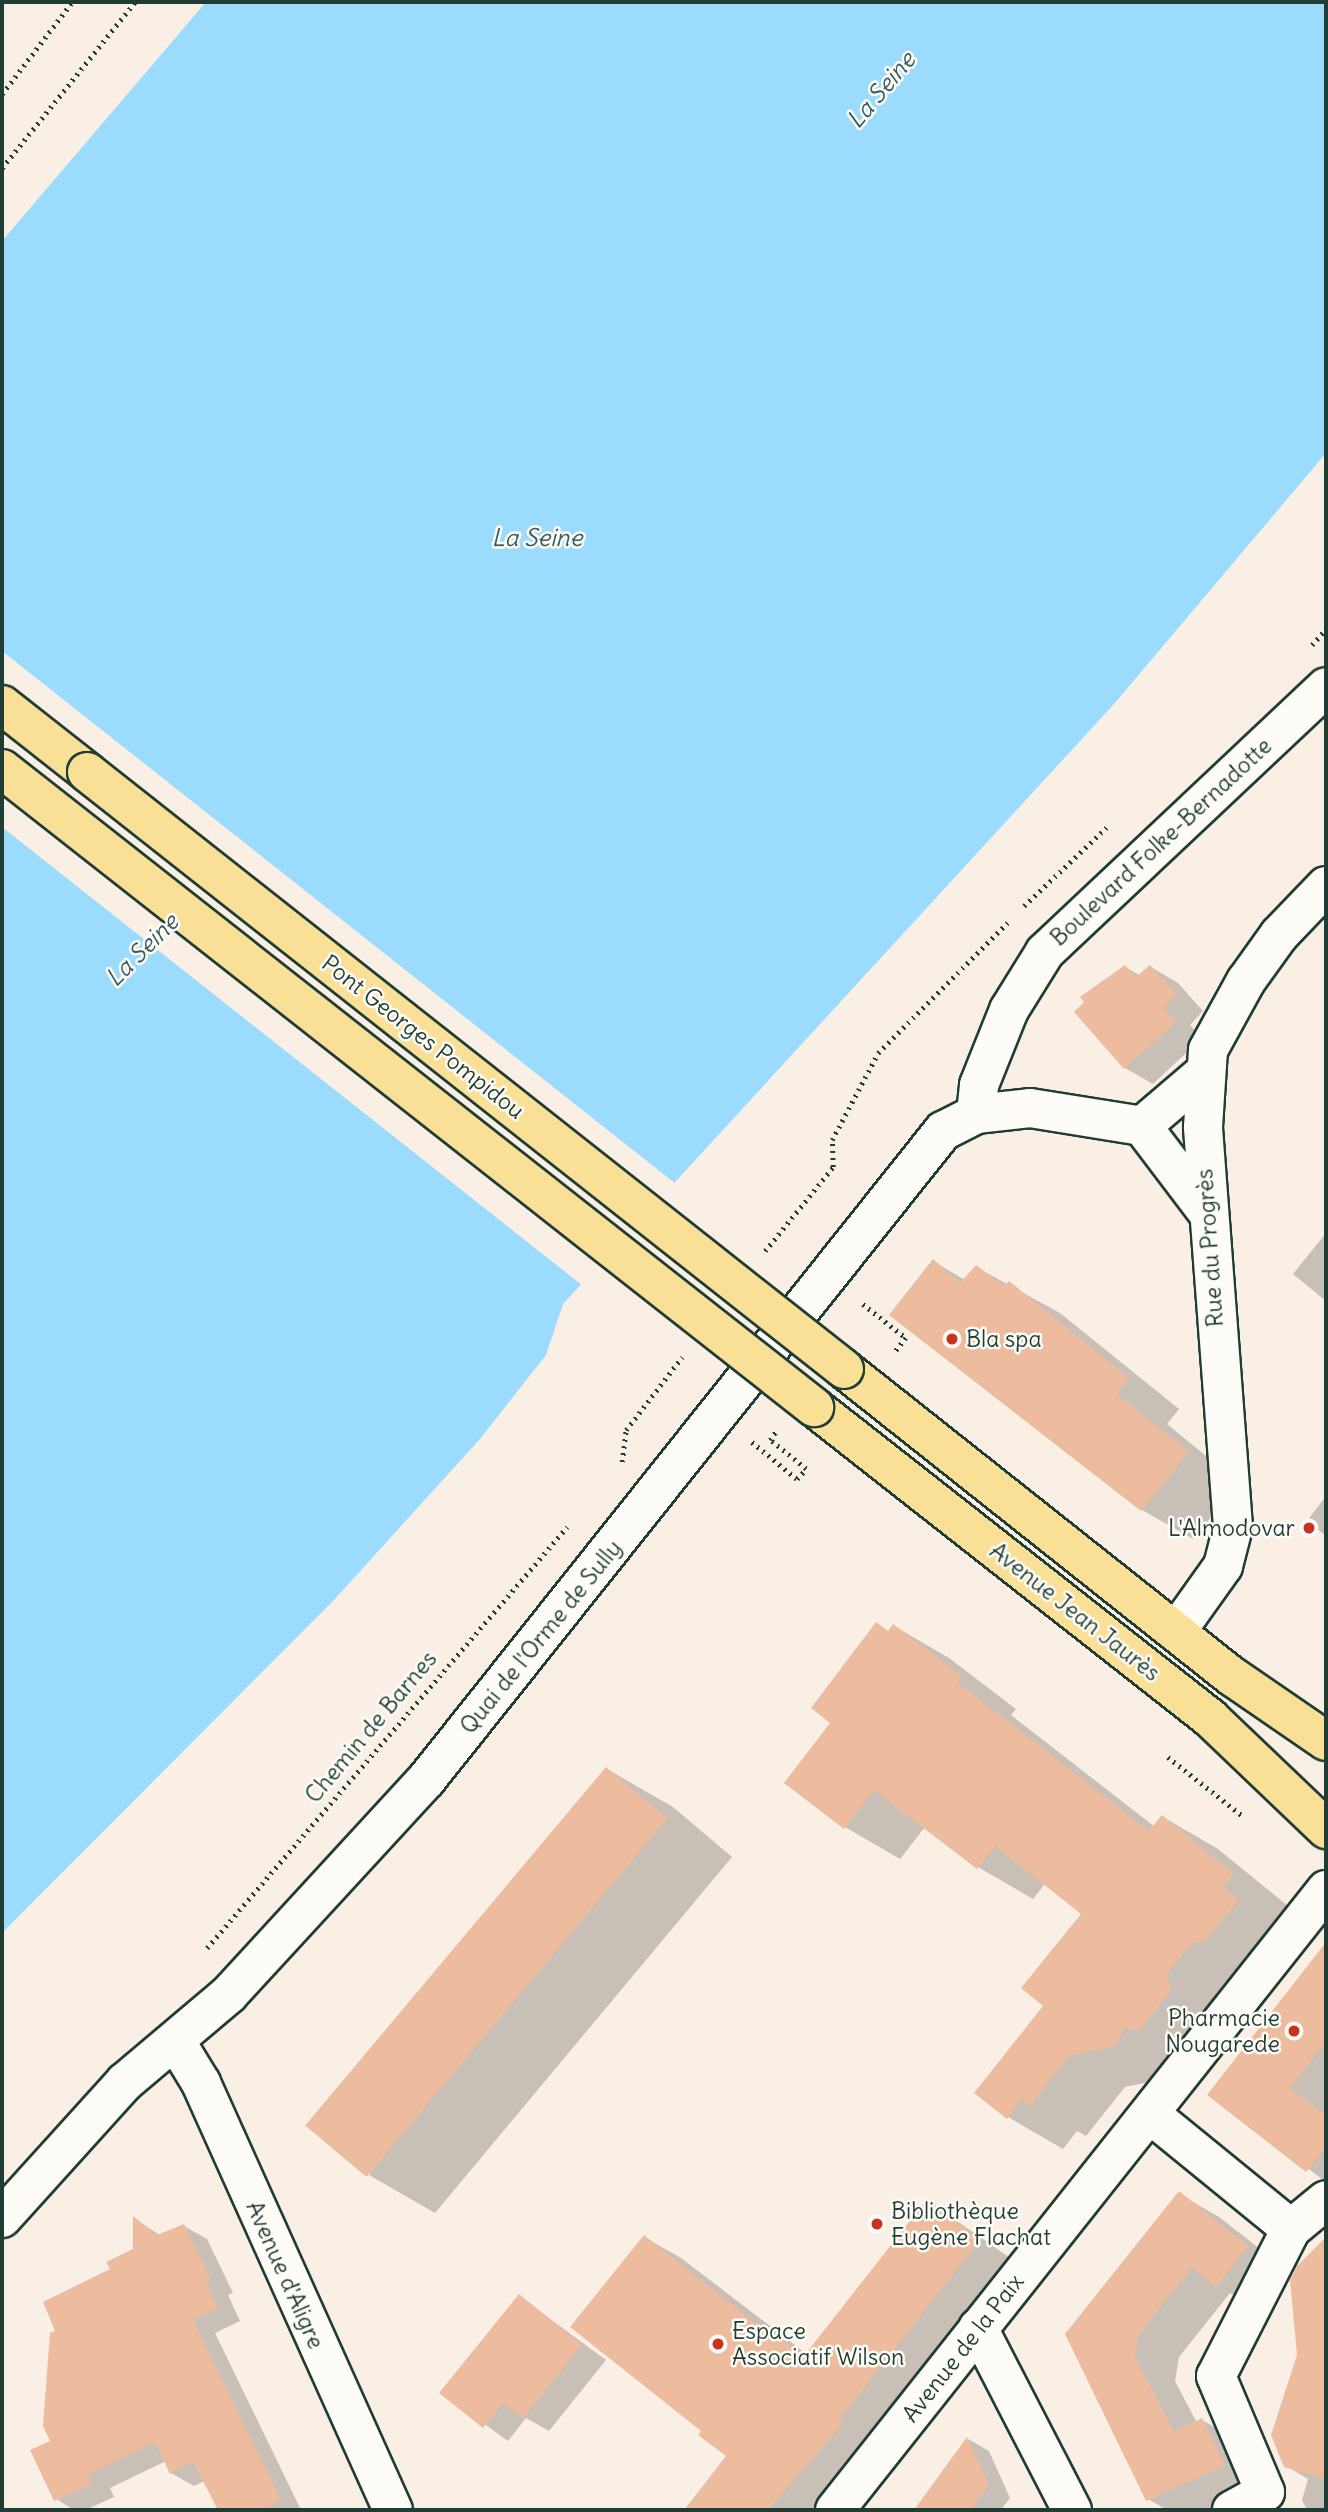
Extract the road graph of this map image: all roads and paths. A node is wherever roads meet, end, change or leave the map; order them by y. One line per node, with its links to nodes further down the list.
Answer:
1 (72, 2): 3 (path)
2 (135, 2): 4 (path)
3 (2, 94)
4 (2, 168)
5 (1326, 687): 10 (street, Boulevard Folke-Bernadotte)
6 (2, 705): 15 (main road, Pont Georges Pompidou, bridge)
7 (2, 769): 16 (main road, bridge)
8 (1326, 886): 9 (street, Rue du Progrès)
9 (1204, 1073): 11 (street); 12 (street, Rue du Progrès)
10 (976, 1114): 11 (street); 13 (street, Quai de l'Orme de Sully)
11 (1142, 1126): 12 (street)
12 (1208, 1213): 19 (street, Rue du Progrès)
13 (828, 1275): 14 (path); 17 (street, Quai de l'Orme de Sully)
14 (892, 1355)
15 (844, 1368): 19 (main road, Avenue Jean Jaurès)
16 (798, 1415): 17 (path); 21 (main road, Avenue Jean Jaurès)
17 (718, 1416): 30 (street, Quai de l'Orme de Sully)
18 (568, 1524): 29 (path, Chemin de Barnes)
19 (1176, 1632): 20 (main road, Avenue Jean Jaurès)
20 (1233, 1677): 22 (main road, Avenue Jean Jaurès); 24 (main road)
21 (1210, 1718): 25 (main road); 27 (main road, Avenue Jean Jaurès)
22 (1326, 1741)
23 (1168, 1757): 26 (path)
24 (1326, 1760)
25 (1326, 1801)
26 (1251, 1822)
27 (1326, 1829)
28 (1326, 1890): 31 (street, Avenue de la Paix)
29 (206, 1950)
30 (176, 2042): 33 (street, Quai de l'Orme de Sully); 37 (street, Avenue d'Aligre)
31 (1150, 2114): 34 (street); 35 (street, Avenue de la Paix)
32 (1326, 2200): 34 (street)
33 (2, 2218)
34 (1291, 2229): 36 (street)
35 (978, 2328): 38 (street, Avenue de la Paix); 39 (street)
36 (1272, 2501): 40 (street)
37 (393, 2510)
38 (835, 2510)
39 (1072, 2510)
40 (1232, 2510)

